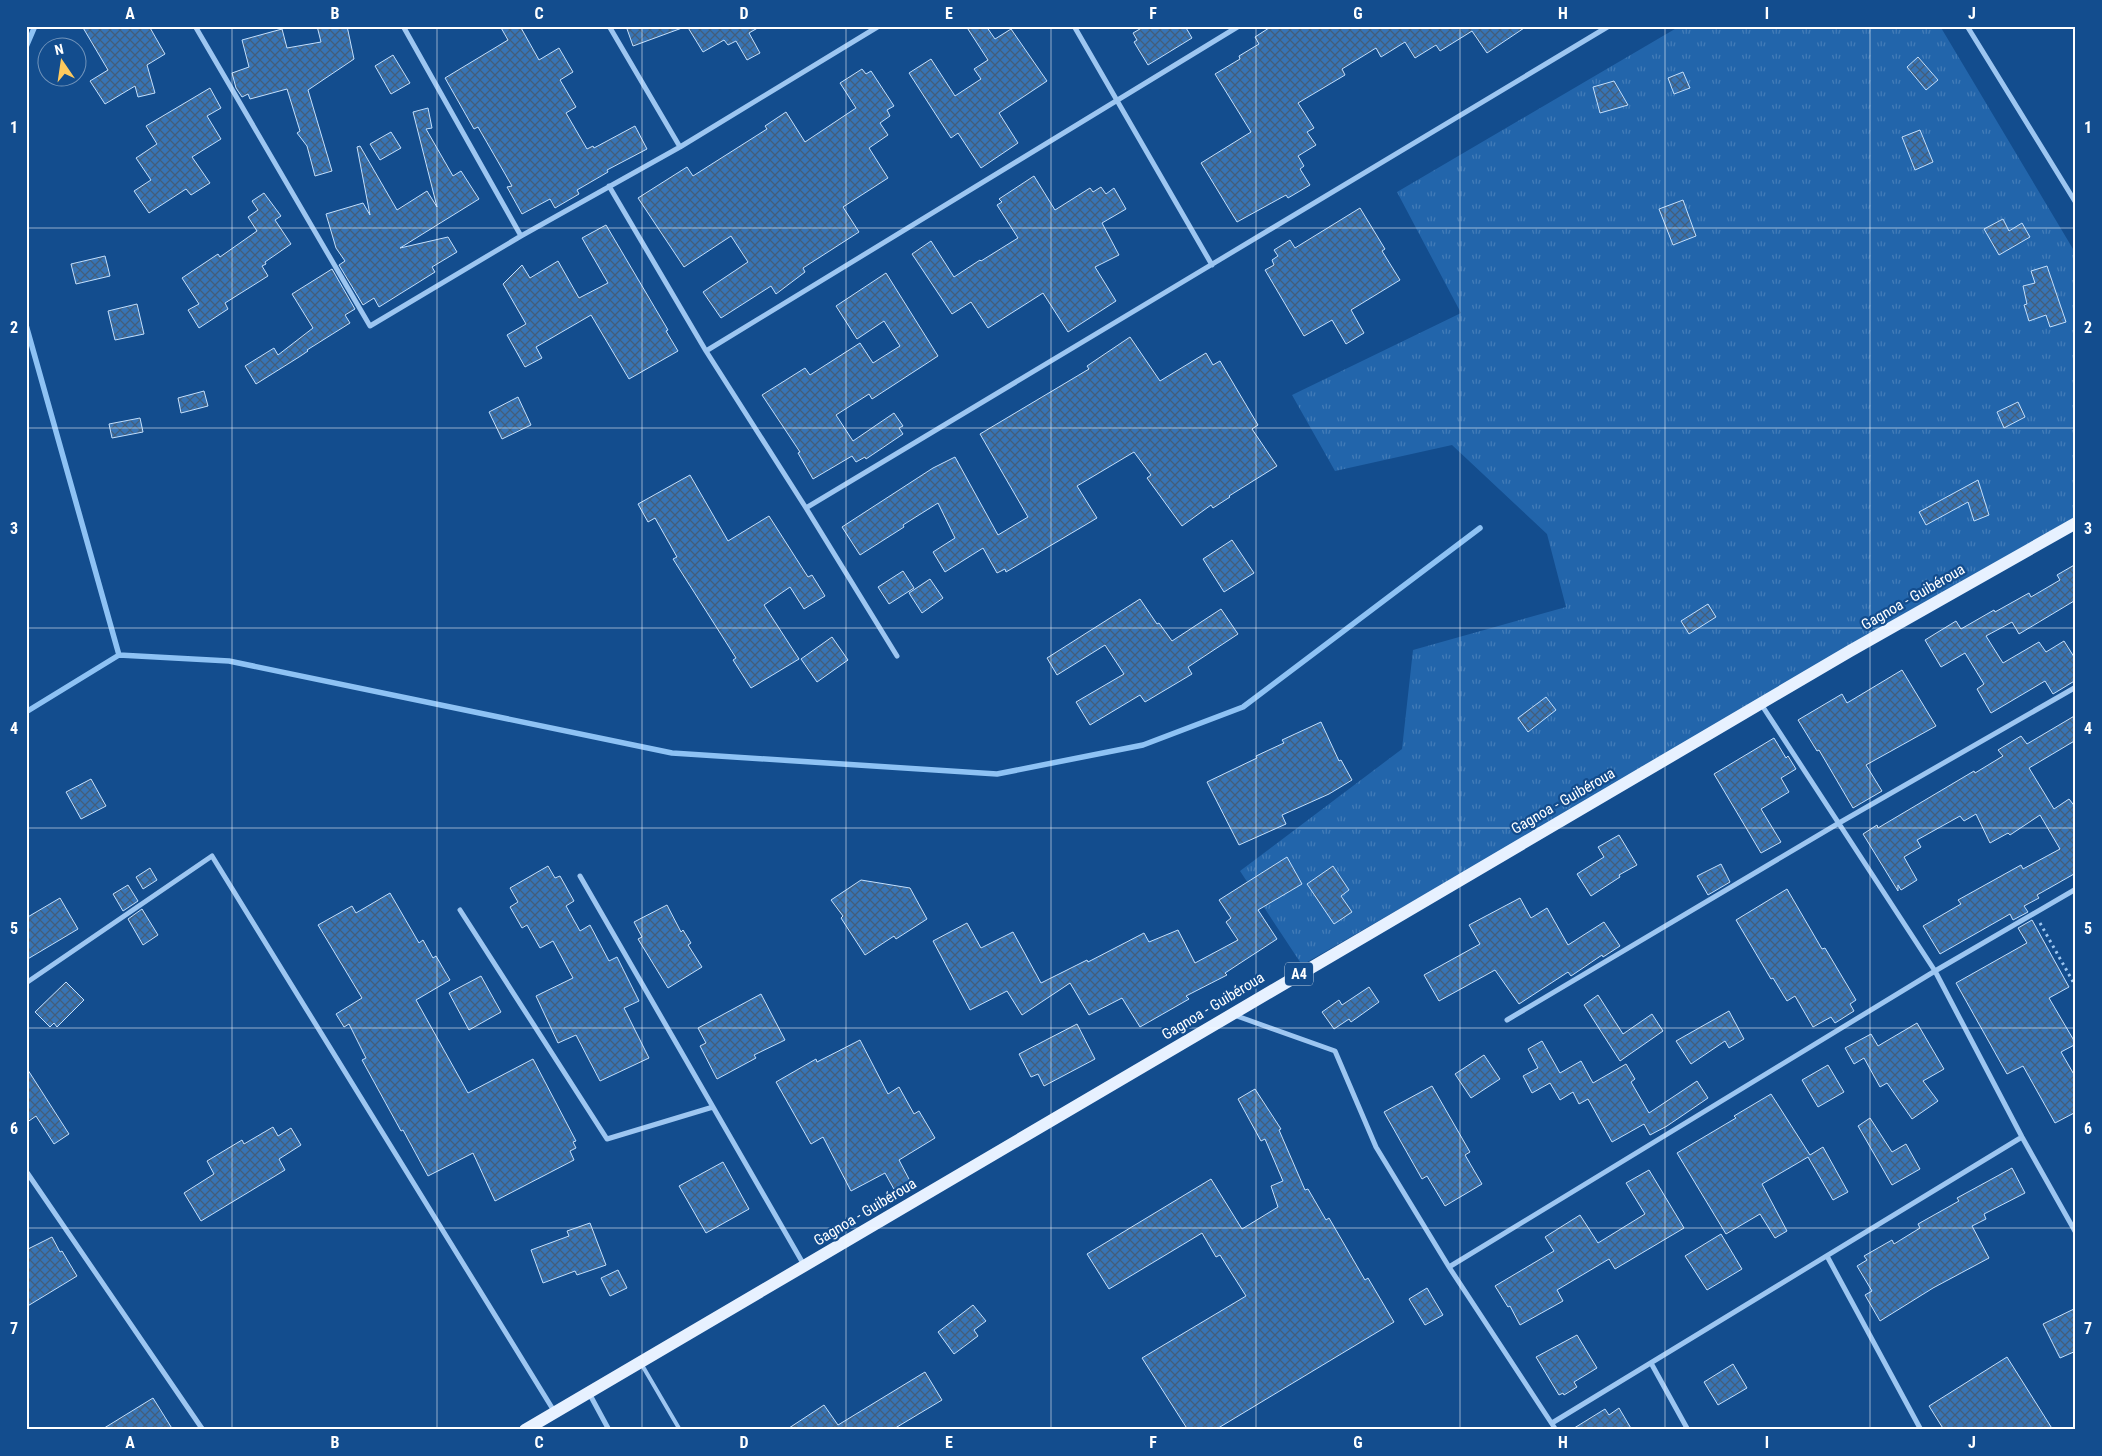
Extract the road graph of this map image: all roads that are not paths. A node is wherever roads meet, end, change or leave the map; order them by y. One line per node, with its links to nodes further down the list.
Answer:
1 (195, 26): 13 (street)
2 (403, 26): 13 (street)
3 (609, 26): 10 (street)
4 (879, 26): 10 (street)
5 (1074, 26): 9 (street)
6 (1238, 26): 9 (street)
7 (1609, 26): 14 (street)
8 (1967, 26): 12 (street)
9 (1117, 100): 14 (street); 15 (street)
10 (680, 147): 11 (street)
11 (609, 186): 13 (street); 15 (street)
12 (2076, 203)
13 (521, 236)
14 (1212, 265): 16 (street)
15 (706, 351): 16 (street)
16 (806, 508): 18 (street)
17 (2076, 523): 20 (main road, Gagnoa - Guibéroua / A4)
18 (897, 656)
19 (2076, 687): 21 (street)
20 (1761, 704): 21 (street); 27 (main road, Gagnoa - Guibéroua / A4)
21 (1839, 824): 25 (street); 28 (street)
22 (580, 876): 29 (street)
23 (2076, 889): 25 (street)
24 (460, 910): 29 (street)
25 (1935, 971): 30 (street); 35 (street)
26 (26, 984): 39 (street)
27 (1232, 1014): 34 (main road, Gagnoa - Guibéroua / A4); 35 (street)
28 (1507, 1020)
29 (713, 1107): 34 (street)
30 (2022, 1136): 32 (street); 33 (street)
31 (26, 1171): 41 (street)
32 (2076, 1234)
33 (1826, 1256): 37 (street); 47 (street)
34 (805, 1266): 36 (main road, Gagnoa - Guibéroua / A4)
35 (1449, 1266): 40 (street)
36 (641, 1363): 38 (main road, Gagnoa - Guibéroua / A4); 44 (lane)
37 (1651, 1363): 40 (street); 46 (street)
38 (589, 1393): 39 (main road, Gagnoa - Guibéroua / A4); 43 (street)
39 (555, 1412): 42 (main road, Gagnoa - Guibéroua / A4)
40 (1552, 1423): 45 (street)
41 (204, 1430)
42 (525, 1430)
43 (609, 1430)
44 (680, 1430)
45 (1556, 1430)
46 (1688, 1430)
47 (1921, 1430)

